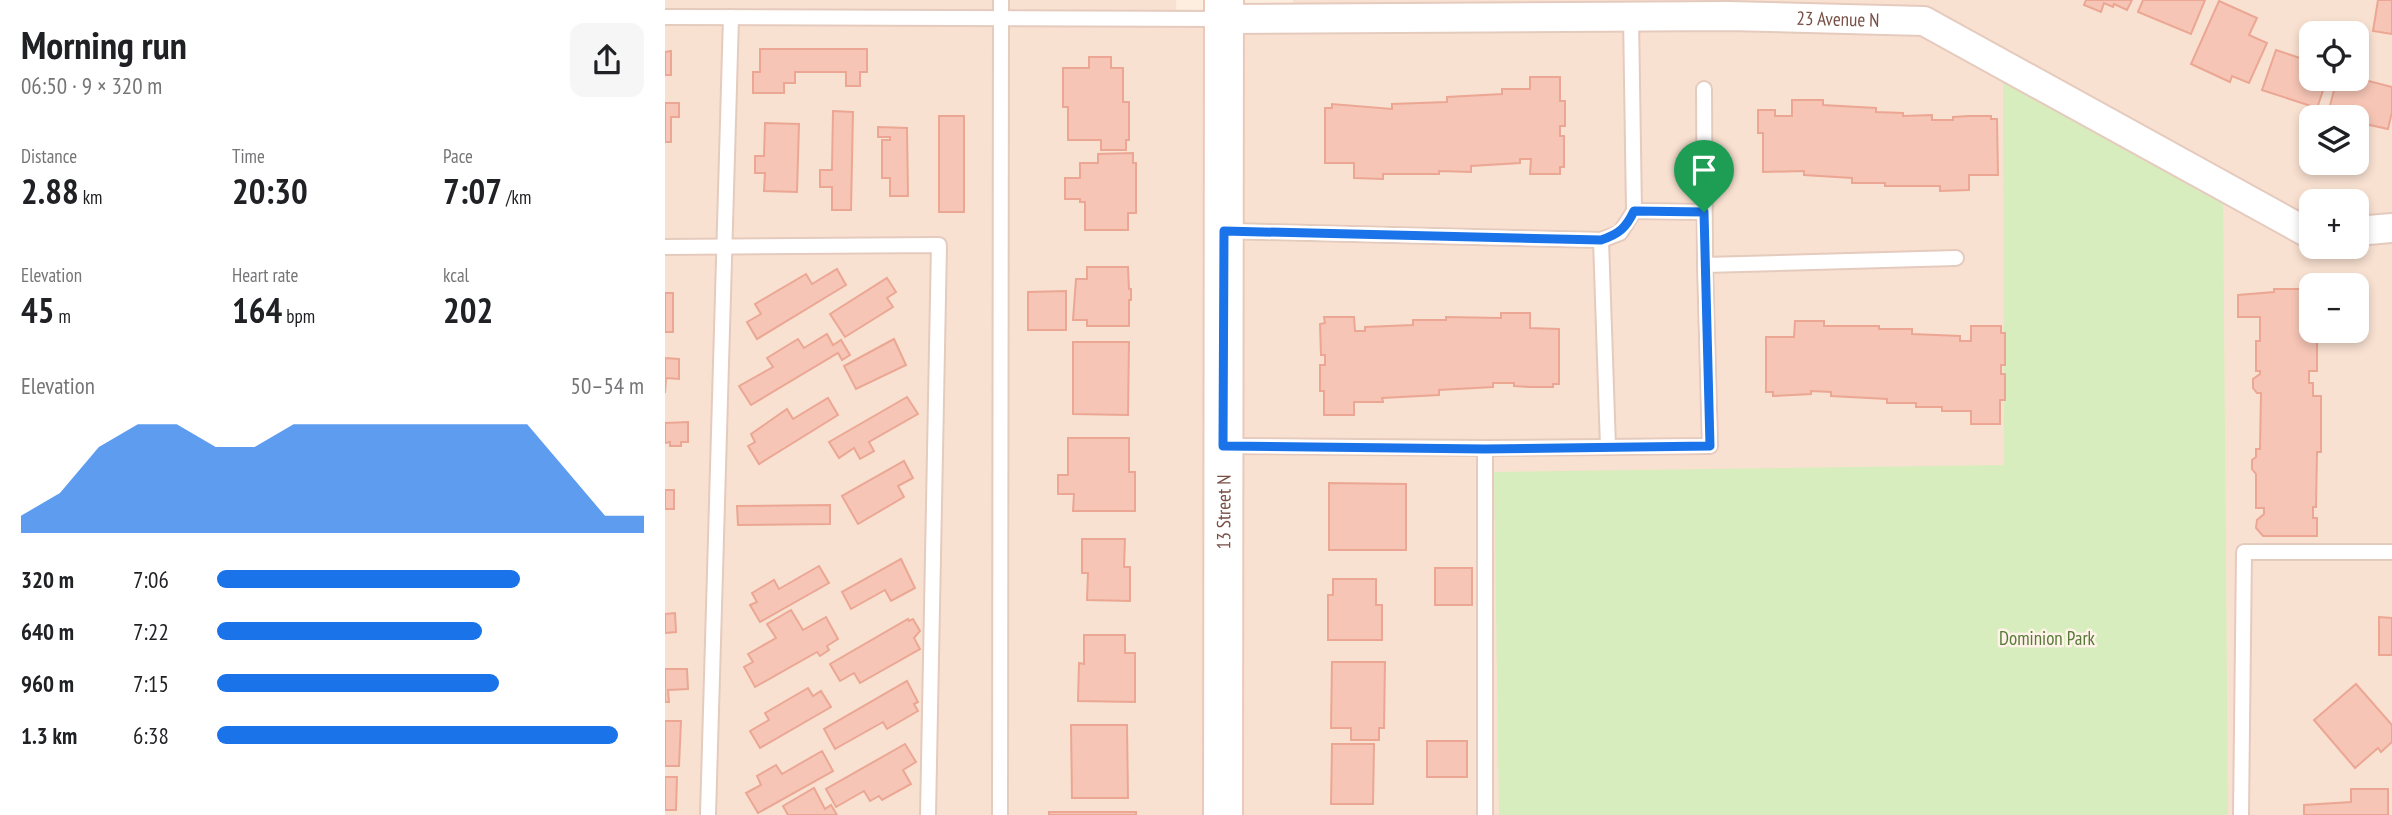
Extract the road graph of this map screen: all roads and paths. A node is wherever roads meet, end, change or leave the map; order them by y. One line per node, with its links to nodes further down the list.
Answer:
1 (1001, 0): 8 (lane)
2 (1729, 8): 5 (street, 23 Avenue N); 12 (street, 23 Avenue N)
3 (1224, 9): 4 (street, 23 Avenue N); 8 (lane); 15 (street, 13 Street N)
4 (1507, 9): 5 (street, 23 Avenue N)
5 (1631, 16): 10 (lane)
6 (665, 17): 7 (lane)
7 (731, 17): 8 (lane); 17 (lane)
8 (1001, 18): 27 (lane)
9 (1704, 89): 11 (lane)
10 (1634, 211): 11 (lane); 16 (lane)
11 (1704, 212): 20 (lane)
12 (2299, 228)
13 (2392, 228): 14 (street)
14 (2369, 230)
15 (1224, 231): 16 (lane); 21 (street, 13 Street N)
16 (1601, 240): 22 (lane)
17 (724, 246): 18 (lane); 25 (lane); 26 (lane)
18 (665, 247)
19 (1956, 258): 20 (lane)
20 (1705, 265): 22 (lane)
21 (1223, 446): 23 (lane); 28 (street, 13 Street N)
22 (1608, 447): 23 (lane)
23 (1485, 449): 29 (lane)
24 (2392, 552): 30 (lane)
25 (708, 815)
26 (928, 815)
27 (1000, 815)
28 (1223, 815)
29 (1485, 815)
30 (2241, 815)

